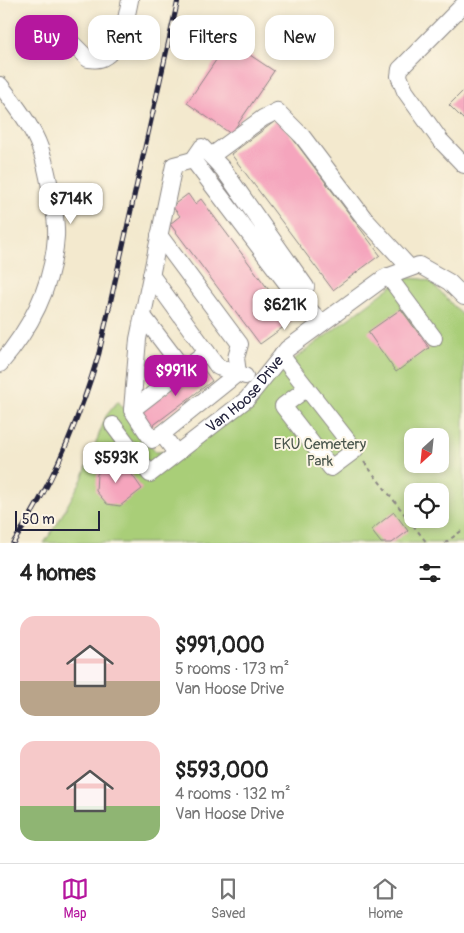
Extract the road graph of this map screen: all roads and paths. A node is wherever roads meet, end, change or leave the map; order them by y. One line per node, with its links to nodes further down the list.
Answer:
1 (130, 0): 3 (street)
2 (464, 4): 7 (street)
3 (78, 49)
4 (0, 85): 19 (street)
5 (211, 156): 6 (street); 9 (street); 12 (street)
6 (193, 160): 8 (street); 12 (street)
7 (464, 165)
8 (159, 235): 10 (street); 21 (street)
9 (410, 268): 11 (street, Van Hoose Drive); 13 (street)
10 (151, 275): 14 (street); 17 (street)
11 (388, 276): 15 (street, Van Hoose Drive); 16 (street)
12 (298, 296): 15 (street)
13 (464, 297)
14 (143, 316): 20 (street); 24 (street)
15 (322, 323): 18 (street, Van Hoose Drive)
16 (434, 338)
17 (207, 352): 20 (street); 21 (street)
18 (282, 356): 22 (street, Van Hoose Drive); 23 (street)
19 (0, 364)
20 (184, 370): 24 (street)
21 (238, 373): 22 (street); 26 (street)
22 (259, 384): 28 (street, Van Hoose Drive)
23 (307, 388): 27 (street); 27 (street)
24 (132, 410): 26 (street)
25 (112, 425): 28 (street, Van Hoose Drive)
26 (162, 434): 28 (street)
27 (355, 450): 30 (path)
28 (176, 453)
29 (464, 529): 31 (path)
30 (427, 543)
31 (446, 543)

